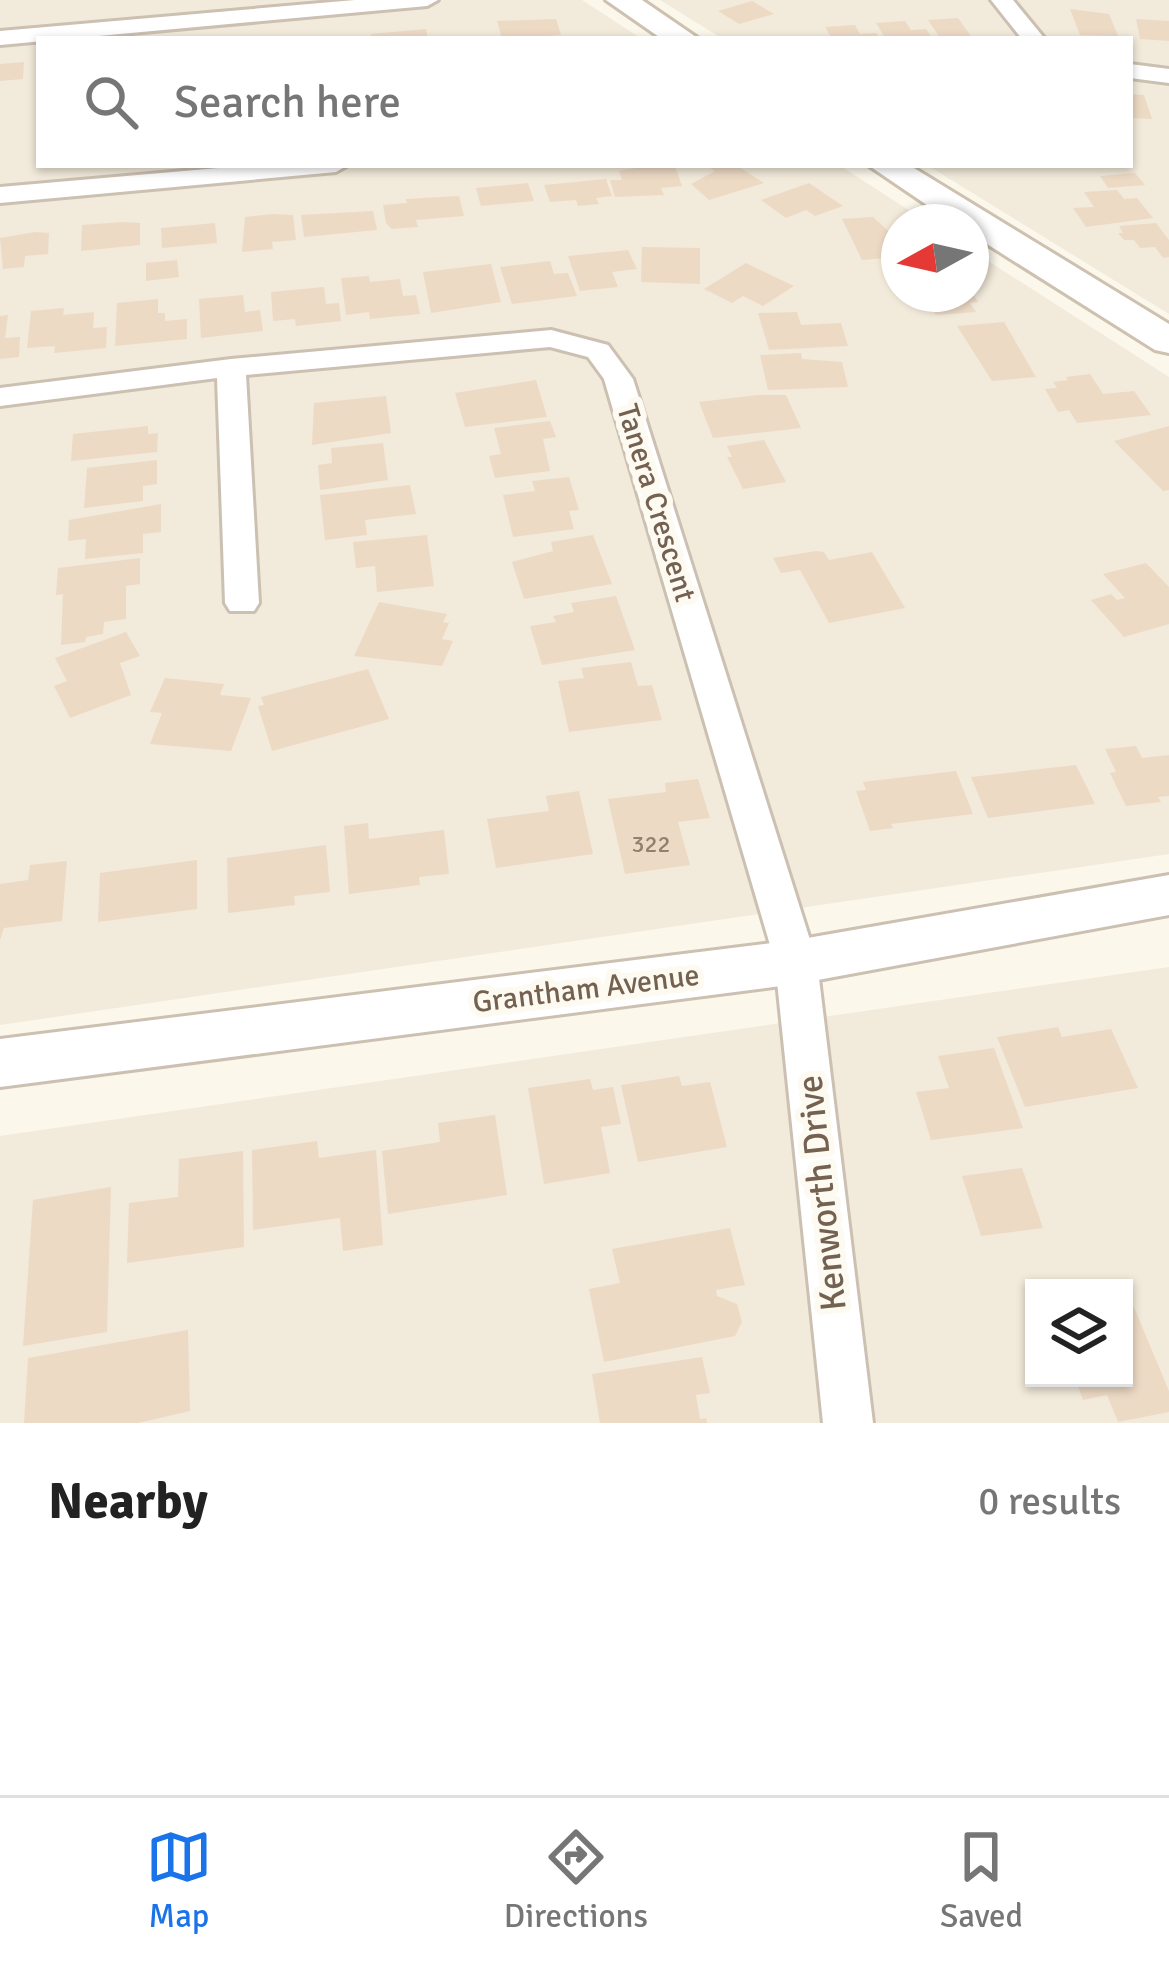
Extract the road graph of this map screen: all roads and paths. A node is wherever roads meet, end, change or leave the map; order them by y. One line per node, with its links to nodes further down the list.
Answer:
1 (428, 0): 6 (street)
2 (621, 0): 4 (main road)
3 (1002, 0): 5 (street)
4 (677, 36)
5 (1032, 36)
6 (0, 38)
7 (1133, 71): 8 (street)
8 (1169, 76)
9 (302, 168): 11 (street)
10 (890, 168): 12 (main road)
11 (0, 195)
12 (1169, 340)
13 (231, 368): 14 (street, Tanera Crescent); 15 (street); 17 (street, Tanera Crescent)
14 (0, 397)
15 (242, 603)
16 (1169, 895): 17 (street, Grantham Avenue)
17 (796, 962): 18 (street, Grantham Avenue); 19 (street, Kenworth Drive)
18 (0, 1064)
19 (848, 1423)

